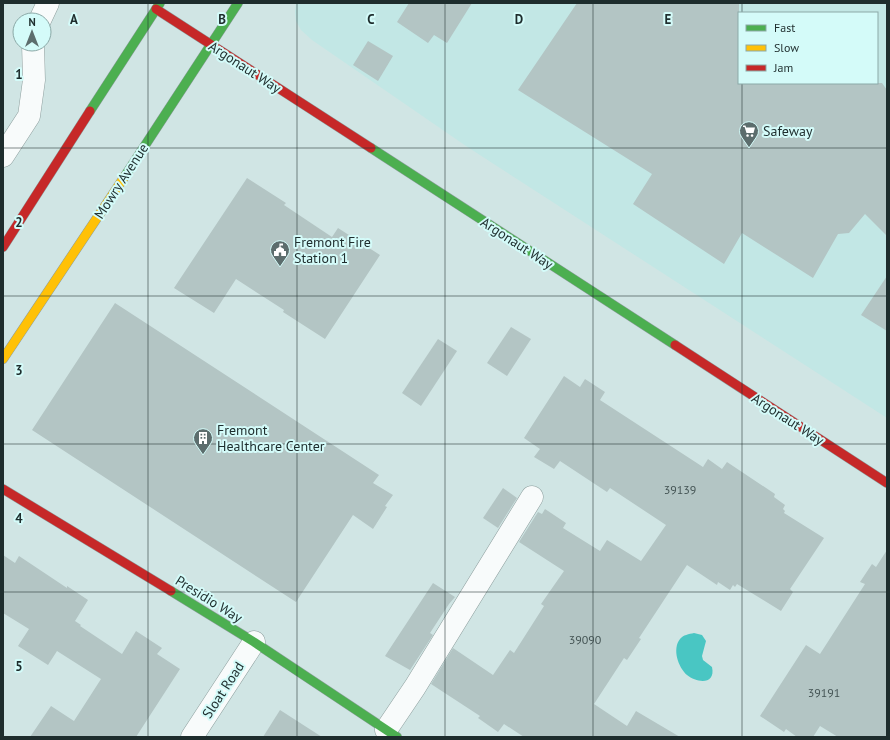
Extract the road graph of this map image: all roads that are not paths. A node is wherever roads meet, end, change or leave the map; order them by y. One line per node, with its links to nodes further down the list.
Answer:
1 (238, 3): 3 (street, Mowry Avenue)
2 (154, 5): 3 (street, Argonaut Way); 6 (street)
3 (211, 45): 7 (street, Mowry Avenue); 8 (street, Argonaut Way)
4 (33, 52): 5 (street)
5 (3, 156)
6 (3, 247)
7 (3, 359)
8 (887, 483)
9 (3, 489): 11 (street, Presidio Way)
10 (532, 497): 12 (street)
11 (254, 642): 12 (street, Presidio Way); 13 (street, Sloat Road)
12 (392, 734)
13 (192, 737)

